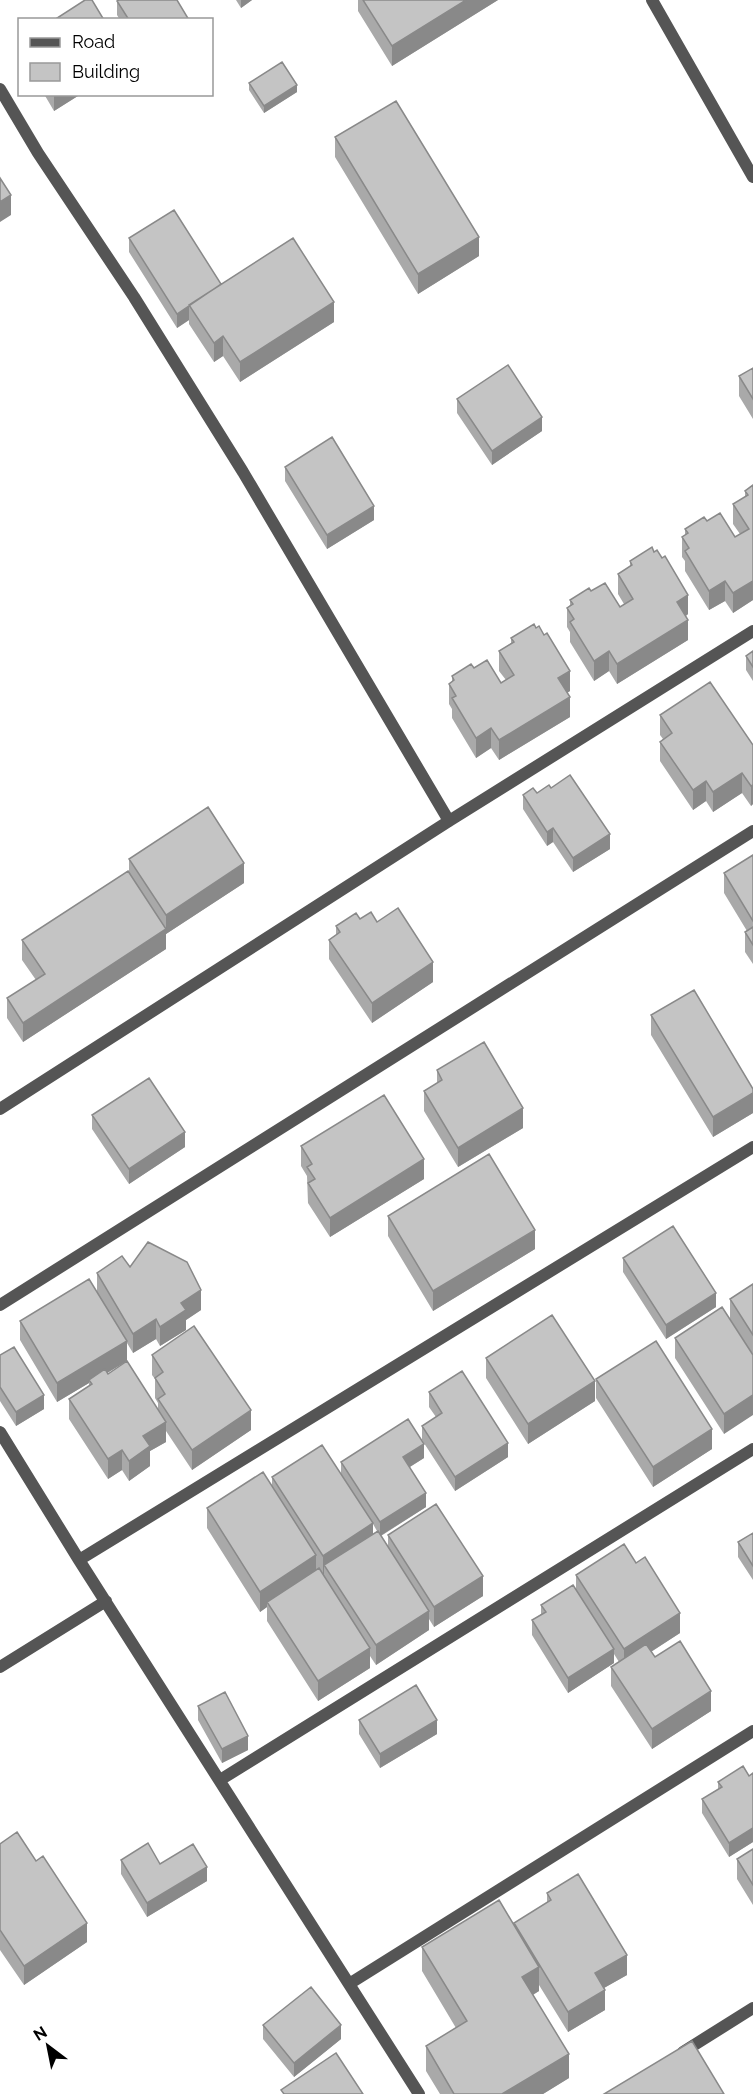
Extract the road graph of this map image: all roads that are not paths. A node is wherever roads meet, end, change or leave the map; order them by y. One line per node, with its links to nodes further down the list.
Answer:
1 (652, 0): 3 (street)
2 (0, 88): 5 (street)
3 (753, 177)
4 (753, 631): 5 (street)
5 (449, 820): 7 (street)
6 (753, 831): 9 (street)
7 (0, 1109)
8 (753, 1147): 12 (street)
9 (0, 1305)
10 (0, 1432): 12 (street)
11 (753, 1449): 16 (street)
12 (79, 1560): 13 (street)
13 (106, 1601): 14 (street); 16 (street)
14 (0, 1667)
15 (753, 1731): 17 (street)
16 (220, 1780): 17 (street)
17 (349, 1984): 20 (street)
18 (753, 2008): 19 (street)
19 (674, 2057)
20 (419, 2094)

